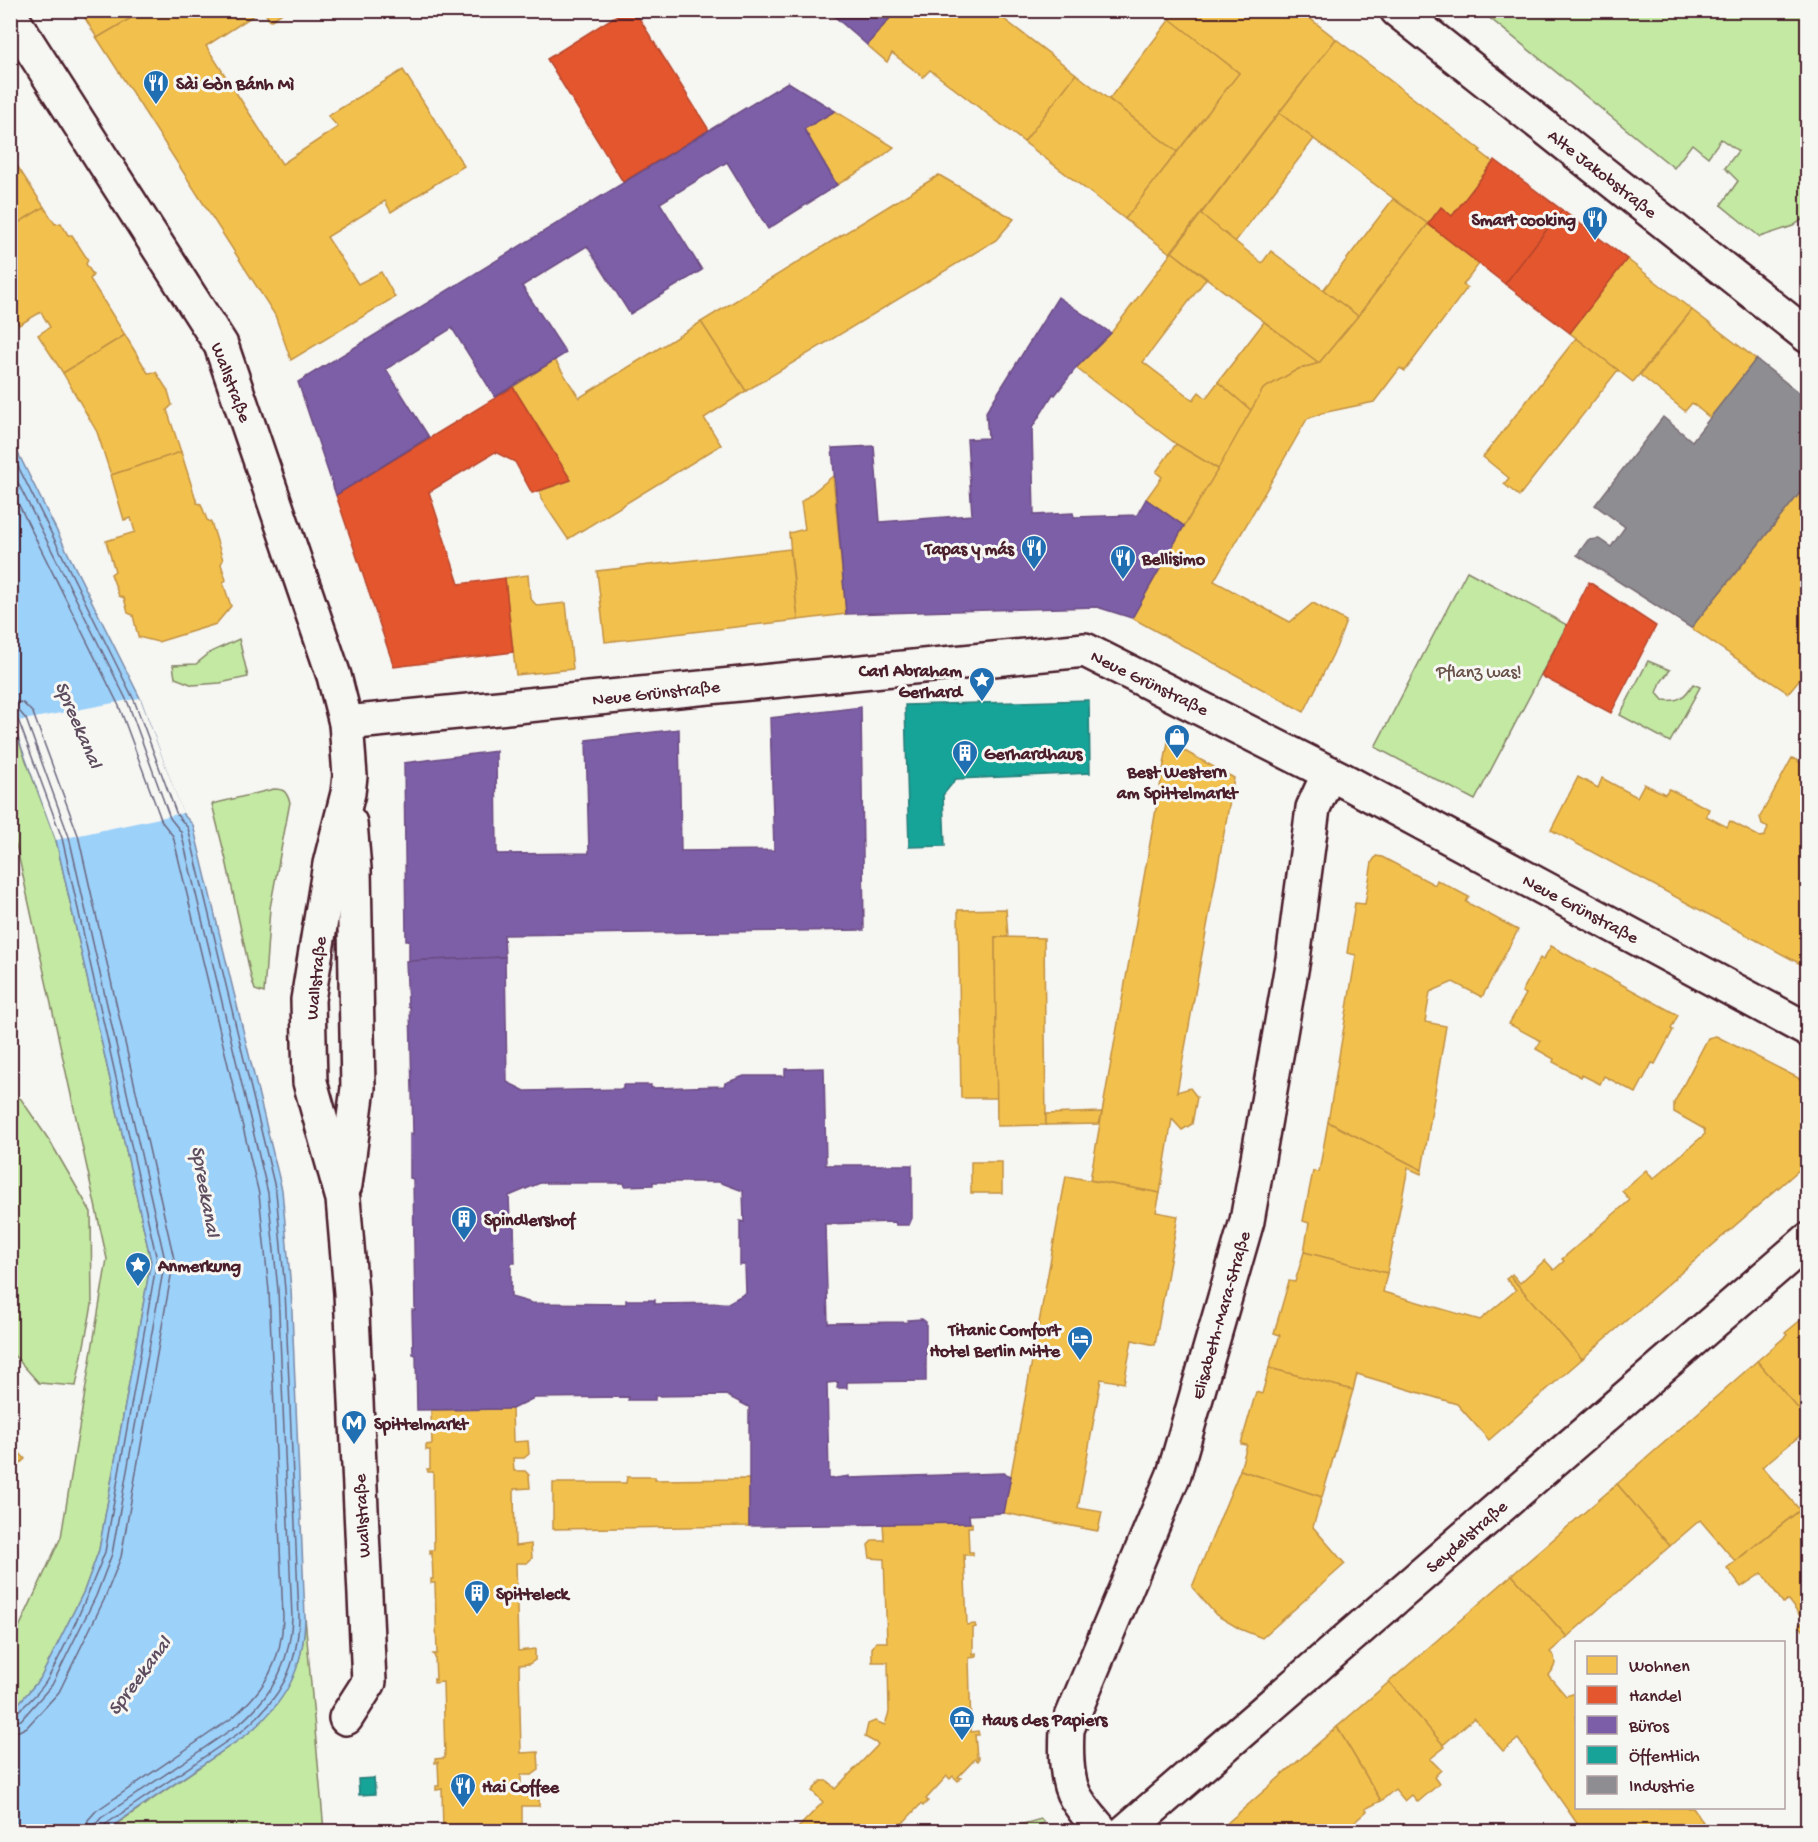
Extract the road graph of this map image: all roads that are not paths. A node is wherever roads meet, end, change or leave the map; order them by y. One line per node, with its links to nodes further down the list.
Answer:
1 (1397, 10): 3 (street, Alte Jakobstraße)
2 (10, 15): 4 (street, Wallstraße)
3 (1808, 336)
4 (346, 723): 5 (street, Neue Grünstraße); 6 (street, Wallstraße)
5 (1329, 773): 7 (street, Neue Grünstraße); 11 (street, Elisabeth-Mara-Straße)
6 (348, 793): 8 (street, Wallstraße); 8 (street, Wallstraße)
7 (1808, 1030)
8 (343, 1198): 10 (street, Wallstraße)
9 (1808, 1240): 12 (street, Seydelstraße)
10 (346, 1718)
11 (1102, 1832)
12 (1125, 1832)

